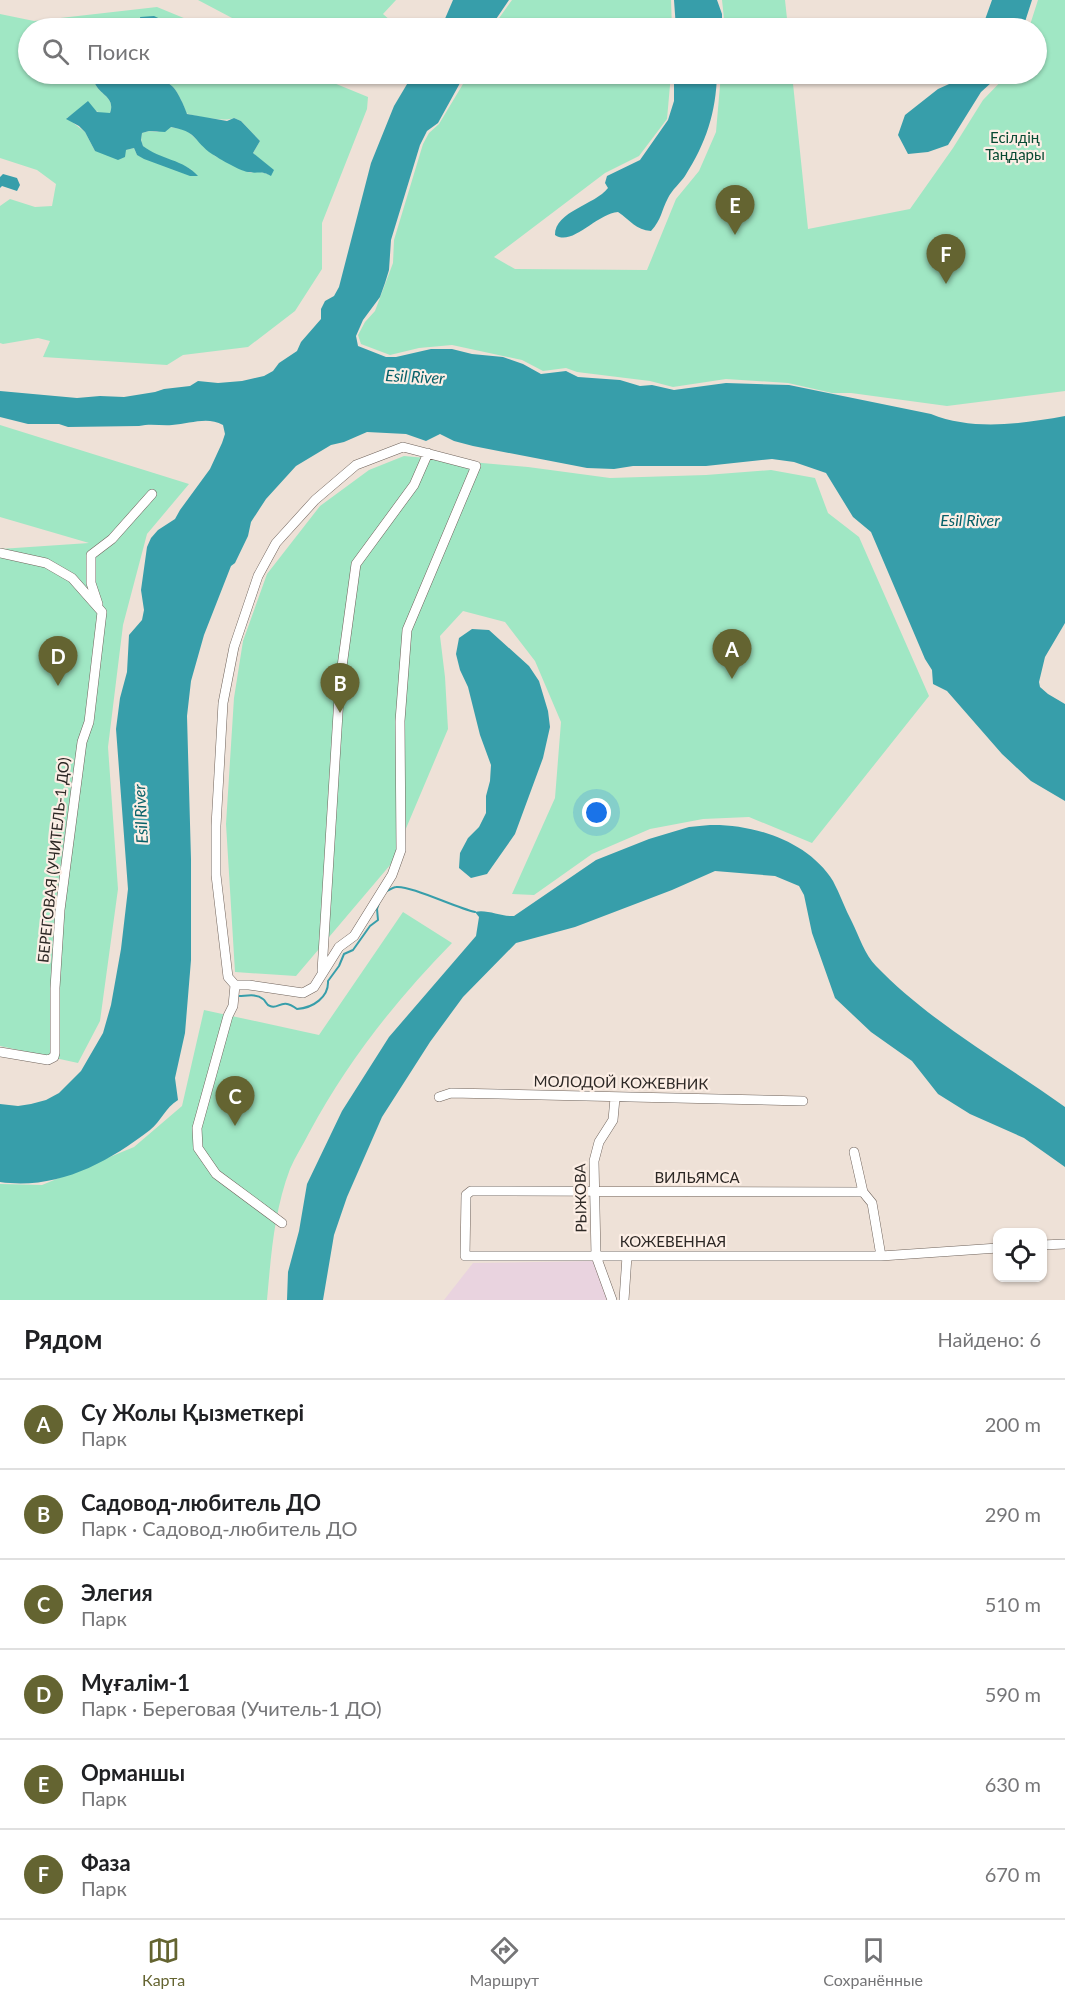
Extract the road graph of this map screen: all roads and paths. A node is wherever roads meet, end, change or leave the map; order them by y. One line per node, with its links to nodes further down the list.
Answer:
1 (428, 453): 5 (street); 5 (street); 6 (street)
2 (152, 494): 4 (street)
3 (0, 553): 4 (street)
4 (101, 610): 7 (street, БЕРЕГОВАЯ (УЧИТЕЛЬ-1 ДО))
5 (322, 973): 6 (street)
6 (235, 985): 14 (street)
7 (0, 1052)
8 (439, 1097): 9 (street, МОЛОДОЙ КОЖЕВНИК)
9 (615, 1098): 10 (street, МОЛОДОЙ КОЖЕВНИК); 12 (street, РЫЖОВА)
10 (803, 1101)
11 (854, 1152): 13 (street)
12 (594, 1192): 13 (street, ВИЛЬЯМСА); 18 (street, ВИЛЬЯМСА); 19 (street, РЫЖОВА)
13 (863, 1192): 21 (street)
14 (282, 1223)
15 (1065, 1244): 16 (street)
16 (1047, 1245)
17 (993, 1248): 21 (street, КОЖЕВЕННАЯ)
18 (465, 1256): 19 (street, КОЖЕВЕННАЯ)
19 (596, 1256): 20 (street, КОЖЕВЕННАЯ); 22 (street, РЫЖОВА)
20 (627, 1256): 21 (street, КОЖЕВЕННАЯ); 23 (street)
21 (880, 1256)
22 (612, 1300)
23 (624, 1300)

